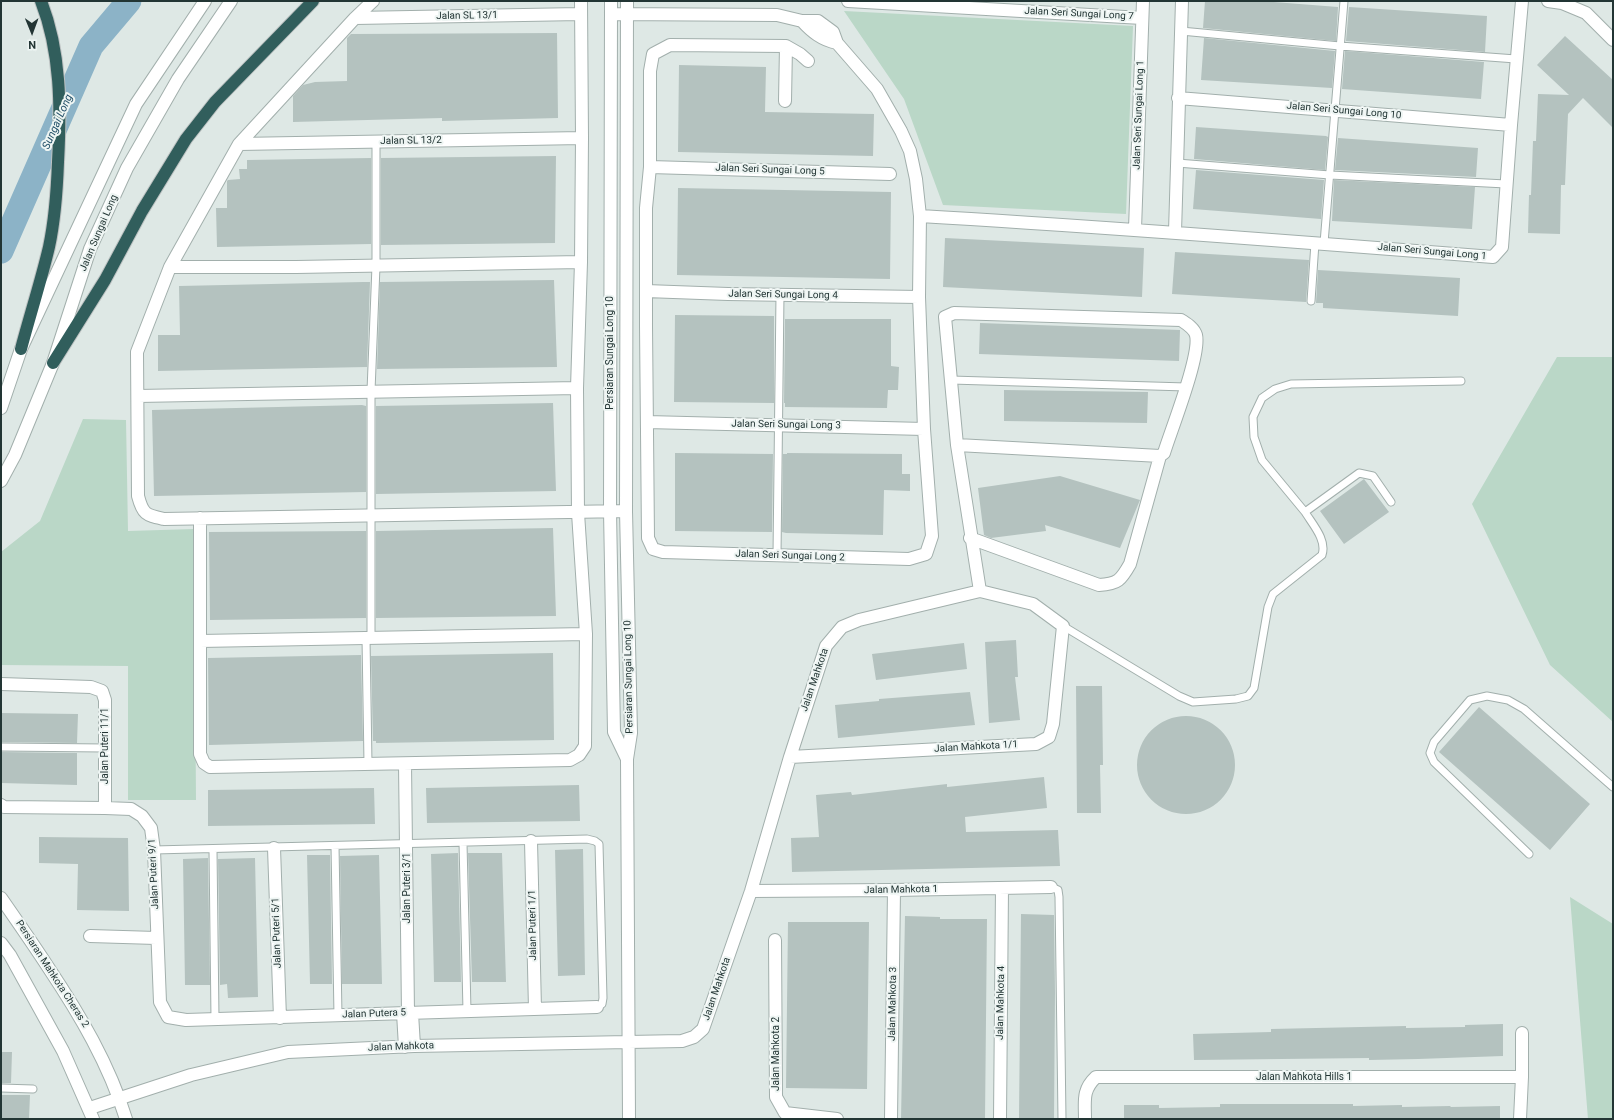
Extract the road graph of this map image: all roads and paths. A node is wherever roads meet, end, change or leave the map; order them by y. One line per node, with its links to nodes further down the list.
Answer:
1 (41, 1): 50 (highway)
2 (206, 1): 50 (street, Jalan Sungai Long)
3 (231, 1): 51 (street, Jalan Sungai Long)
4 (313, 1): 51 (highway)
5 (373, 1): 19 (street)
6 (580, 1): 16 (street)
7 (611, 1): 17 (street, Persiaran Sungai Long 10)
8 (627, 1): 18 (street, Persiaran Sungai Long 10)
9 (848, 1): 15 (street, Jalan Seri Sungai Long 7)
10 (1143, 1): 20 (street, Jalan Seri Sungai Long 1)
11 (1182, 1): 21 (street)
12 (1344, 1): 24 (lane)
13 (1522, 1): 25 (street, Jalan Seri Sungai Long 1)
14 (1548, 1): 22 (street)
15 (984, 5): 20 (street, Jalan Seri Sungai Long 7)
16 (580, 14): 19 (street, Jalan SL 13/1); 31 (street)
17 (611, 14): 18 (street); 66 (street, Persiaran Sungai Long 10)
18 (627, 14): 39 (street); 67 (street, Persiaran Sungai Long 10)
19 (355, 18): 33 (street)
20 (1142, 18): 40 (street, Jalan Seri Sungai Long 1)
21 (1181, 30): 24 (lane); 27 (street)
22 (1613, 40)
23 (786, 46): 26 (street); 28 (street); 35 (street)
24 (1340, 46): 25 (lane); 29 (lane)
25 (1516, 59): 30 (street, Jalan Seri Sungai Long 1)
26 (808, 61)
27 (1178, 98): 29 (street, Jalan Seri Sungai Long 10); 34 (street)
28 (785, 101)
29 (1335, 110): 30 (street, Jalan Seri Sungai Long 10); 37 (lane)
30 (1511, 125): 38 (street, Jalan Seri Sungai Long 1)
31 (582, 138): 32 (street, Jalan SL 13/2); 43 (street)
32 (376, 142): 33 (street, Jalan SL 13/2); 44 (lane)
33 (239, 144): 45 (street)
34 (1177, 163): 37 (lane); 41 (street)
35 (650, 167): 36 (street, Jalan Seri Sungai Long 5); 46 (street)
36 (890, 174)
37 (1330, 176): 38 (lane); 42 (lane)
38 (1506, 184): 42 (street, Jalan Seri Sungai Long 1)
39 (920, 216): 40 (street, Jalan Seri Sungai Long 1); 48 (street)
40 (1135, 229): 41 (street, Jalan Seri Sungai Long 1)
41 (1175, 232): 42 (street, Jalan Seri Sungai Long 1)
42 (1320, 243): 49 (lane)
43 (581, 262): 44 (street); 55 (street)
44 (376, 266): 45 (street); 56 (lane)
45 (170, 267): 57 (street)
46 (646, 291): 47 (street, Jalan Seri Sungai Long 4); 59 (street)
47 (780, 294): 48 (street, Jalan Seri Sungai Long 4); 60 (lane)
48 (919, 297): 61 (street)
49 (1311, 301)
50 (21, 349): 58 (street, Jalan Sungai Long)
51 (53, 363): 64 (street, Jalan Sungai Long)
52 (951, 380): 54 (lane); 54 (street); 62 (street)
53 (1461, 380): 68 (lane)
54 (1186, 387): 63 (street)
55 (576, 388): 56 (street); 69 (street)
56 (371, 391): 57 (street); 70 (lane)
57 (138, 396): 71 (street)
58 (1, 408)
59 (647, 422): 60 (street, Jalan Seri Sungai Long 3); 73 (street, Jalan Seri Sungai Long 2)
60 (778, 425): 61 (street, Jalan Seri Sungai Long 3); 73 (lane)
61 (924, 429): 73 (street, Jalan Seri Sungai Long 2)
62 (957, 445): 63 (street); 72 (street)
63 (1160, 456): 72 (street)
64 (1, 481)
65 (1391, 502): 68 (lane)
66 (610, 511): 67 (street); 69 (street); 83 (street, Persiaran Sungai Long 10)
67 (626, 511): 83 (street, Persiaran Sungai Long 10)
68 (1305, 512): 75 (lane)
69 (578, 513): 70 (street); 76 (street)
70 (370, 516): 71 (street); 77 (lane)
71 (200, 518): 78 (street)
72 (970, 538): 74 (street)
73 (777, 556)
74 (980, 591): 75 (street, Jalan Mahkota); 82 (street, Jalan Mahkota)
75 (1063, 626): 82 (street, Jalan Mahkota 1/1)
76 (586, 634): 77 (street); 85 (street)
77 (368, 638): 78 (street); 84 (lane)
78 (200, 641): 84 (street)
79 (1, 684): 81 (street, Jalan Puteri 11/1)
80 (1, 748): 81 (lane)
81 (105, 748): 88 (street, Jalan Puteri 11/1)
82 (790, 757): 99 (street, Jalan Mahkota)
83 (627, 760): 115 (street)
84 (368, 764): 85 (street)
85 (405, 764): 91 (street, Jalan Puteri 3/1)
86 (1613, 787): 96 (lane)
87 (2, 806): 88 (street, Jalan Puteri 9/1)
88 (105, 808): 94 (street, Jalan Puteri 9/1)
89 (531, 841): 90 (lane); 107 (lane); 108 (street, Jalan Puteri 1/1)
90 (463, 843): 91 (lane); 109 (lane)
91 (406, 845): 92 (lane); 110 (street, Jalan Puteri 3/1)
92 (335, 846): 93 (lane); 111 (lane)
93 (274, 848): 95 (lane); 112 (street, Jalan Puteri 5/1)
94 (154, 850): 95 (lane); 103 (street, Jalan Puteri 9/1)
95 (213, 850): 113 (lane)
96 (1529, 854)
97 (1051, 887): 98 (street, Jalan Mahkota 1); 127 (lane)
98 (1002, 888): 100 (street, Jalan Mahkota 1); 126 (street, Jalan Mahkota 4)
99 (751, 890): 100 (street, Jalan Mahkota 1); 115 (street, Jalan Mahkota)
100 (894, 890): 125 (street, Jalan Mahkota 3)
101 (1, 898): 120 (street, Persiaran Mahkota Cheras 2)
102 (90, 936): 103 (street)
103 (156, 938): 106 (street, Jalan Puteri 9/1)
104 (775, 940): 124 (street, Jalan Mahkota 2)
105 (1, 943): 121 (street)
106 (160, 1002): 113 (street, Jalan Putera 5)
107 (597, 1007): 108 (street, Jalan Putera 5)
108 (535, 1009): 109 (street, Jalan Putera 5)
109 (467, 1011): 110 (street, Jalan Putera 5)
110 (408, 1013): 111 (street, Jalan Putera 5); 116 (street, Jalan Puteri 3/1)
111 (338, 1016): 112 (street, Jalan Putera 5)
112 (280, 1018): 113 (street, Jalan Putera 5)
113 (215, 1020)
114 (1522, 1033): 117 (street)
115 (628, 1041): 116 (street, Jalan Mahkota); 123 (street)
116 (409, 1046): 120 (street, Jalan Mahkota)
117 (1522, 1077): 128 (street, Jalan Mahkota Hills 1); 129 (street)
118 (1, 1088): 119 (lane)
119 (34, 1089)
120 (120, 1098): 121 (street, Jalan Mahkota); 122 (street, Persiaran Mahkota Cheras 2)
121 (91, 1114)
122 (126, 1119)
123 (628, 1119)
124 (837, 1119)
125 (891, 1119)
126 (1000, 1119)
127 (1062, 1119)
128 (1085, 1119)
129 (1520, 1119)

